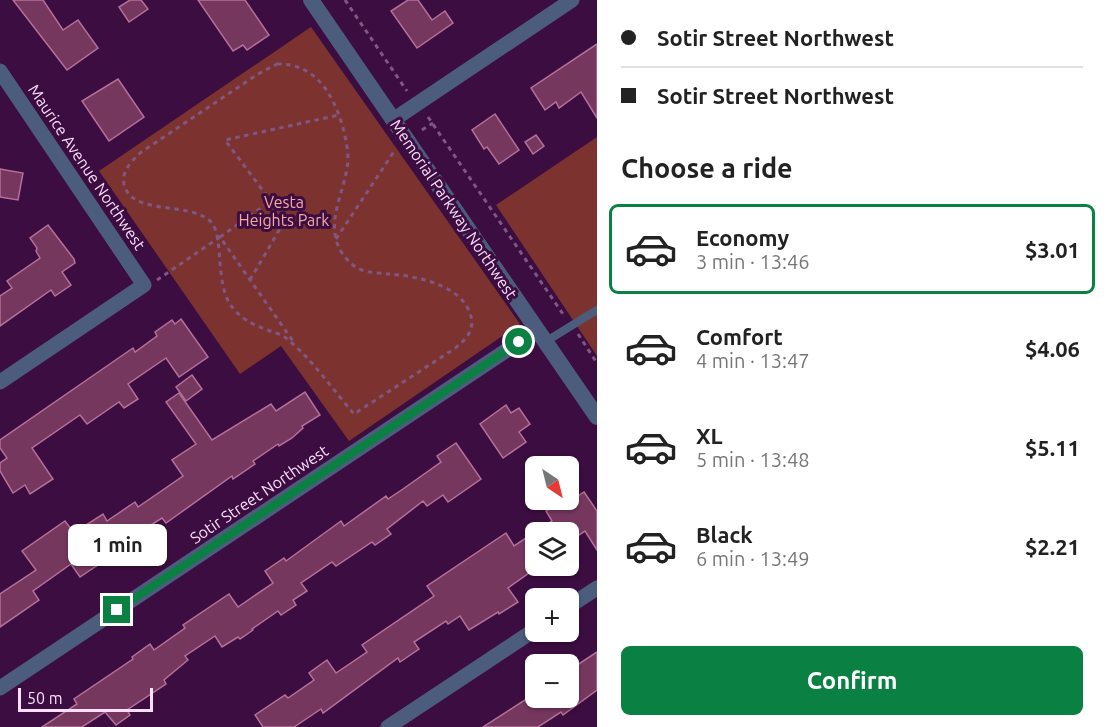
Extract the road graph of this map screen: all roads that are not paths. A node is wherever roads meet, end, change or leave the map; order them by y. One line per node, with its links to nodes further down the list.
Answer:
1 (311, 0): 4 (street, Memorial Parkway Northwest)
2 (572, 0): 4 (street)
3 (3, 80): 7 (street, Maurice Avenue Northwest)
4 (393, 120): 6 (street, Memorial Parkway Northwest)
5 (597, 310): 6 (lane)
6 (541, 336): 8 (street, Memorial Parkway Northwest); 12 (street, Sotir Street Northwest)
7 (0, 382)
8 (597, 417)
9 (597, 588): 10 (street)
10 (579, 600)
11 (525, 636): 13 (street)
12 (0, 688)
13 (388, 727)

